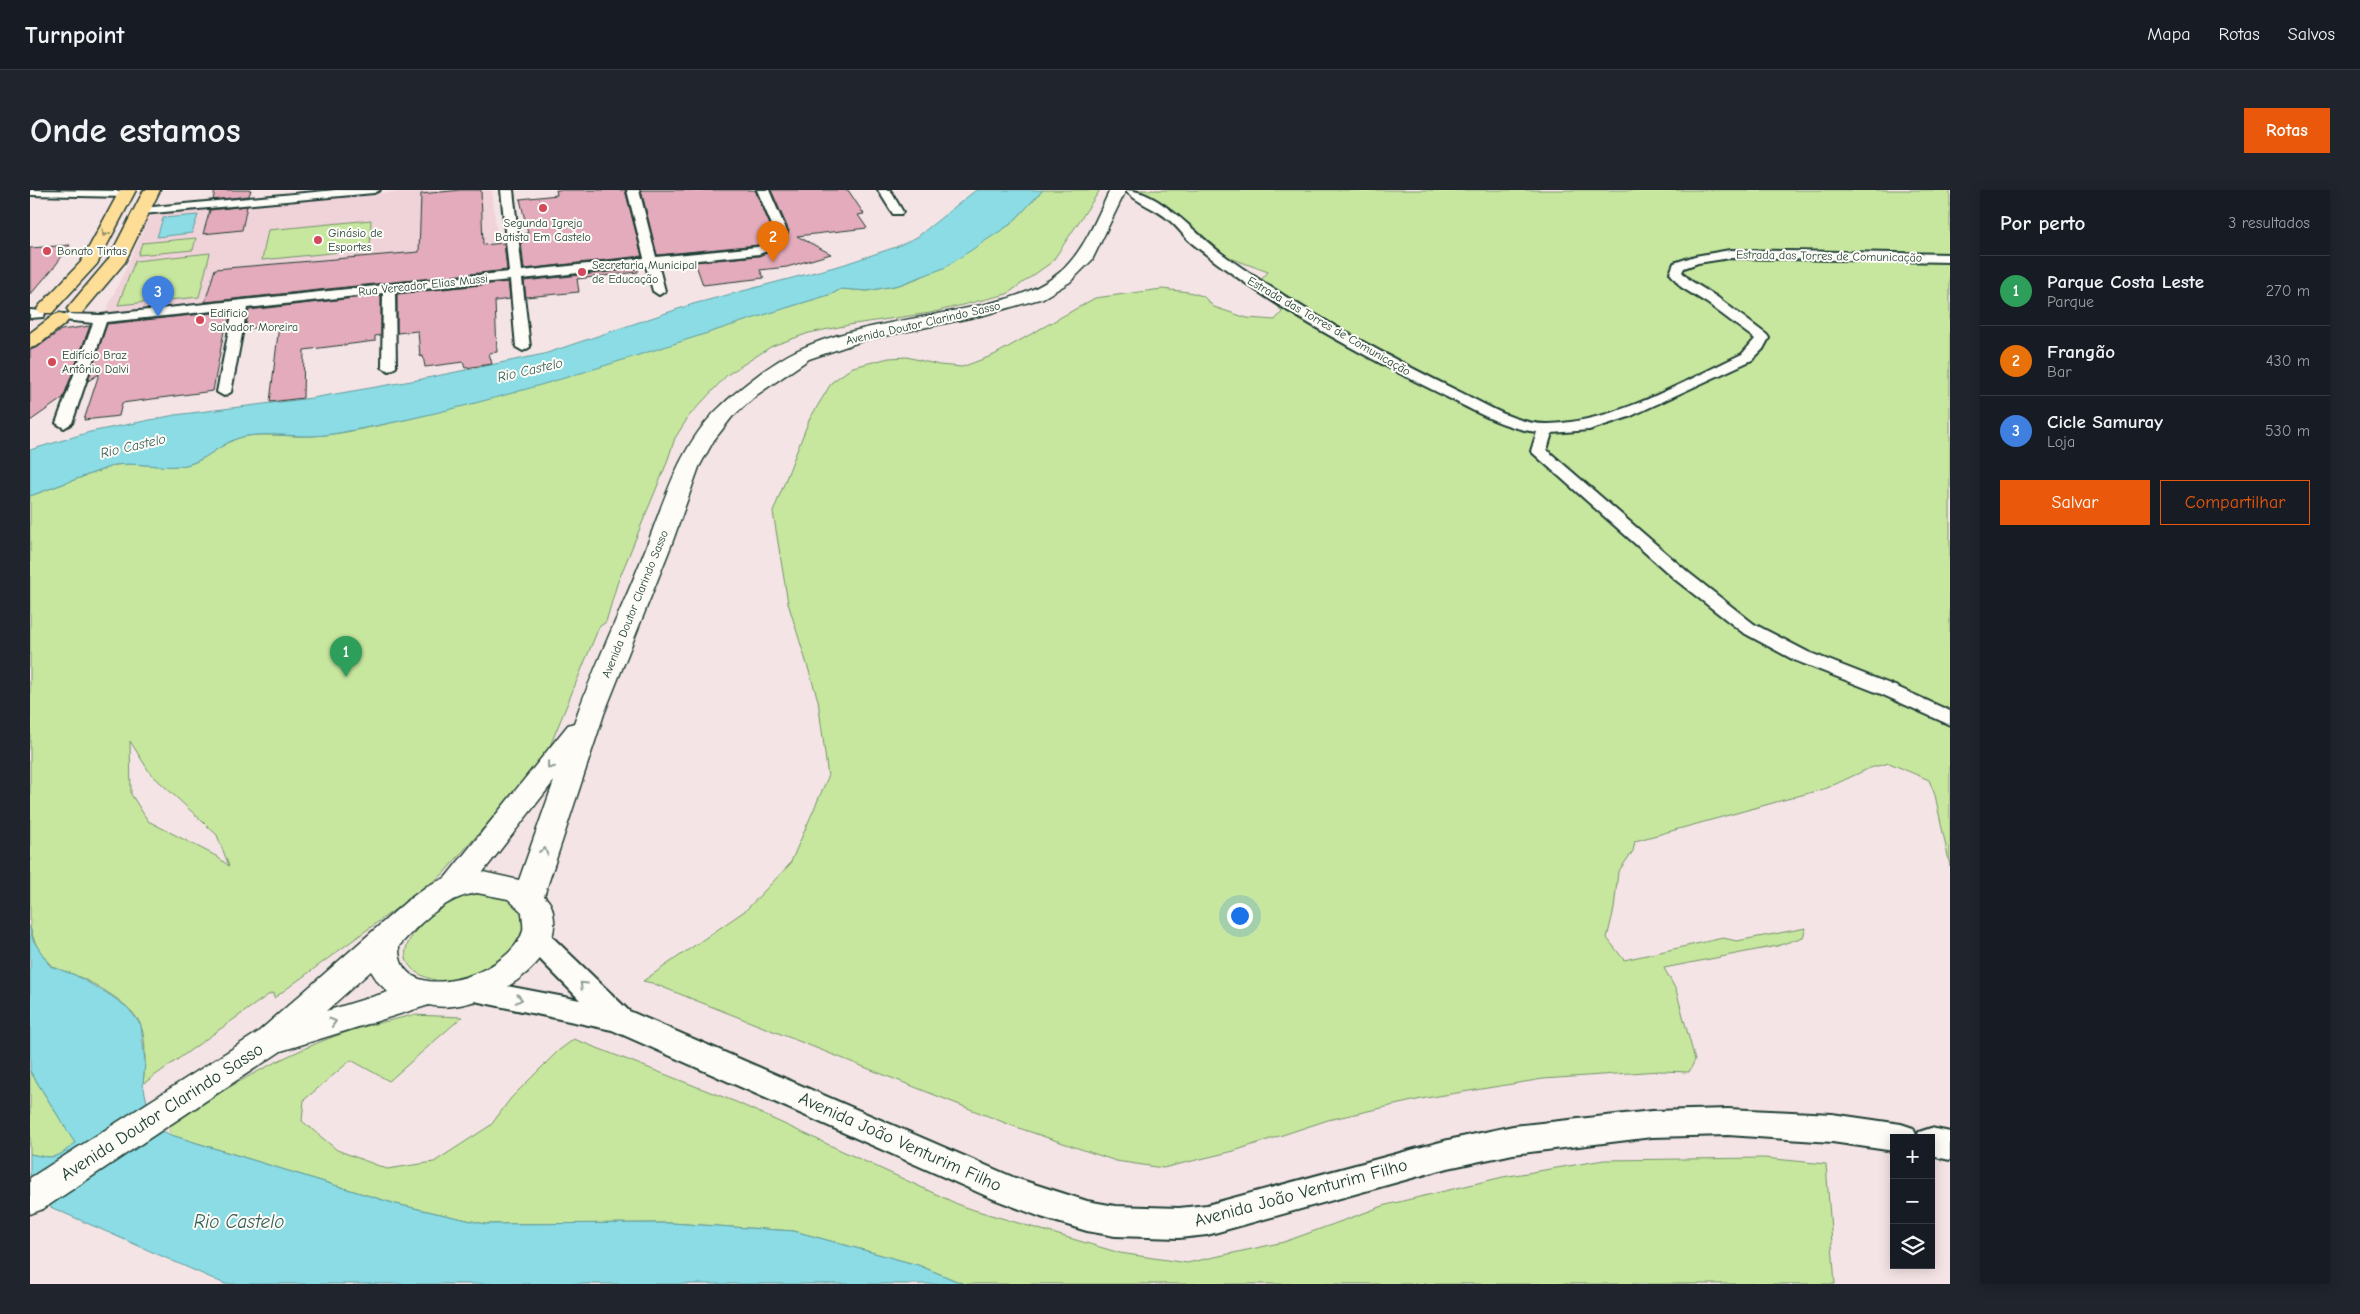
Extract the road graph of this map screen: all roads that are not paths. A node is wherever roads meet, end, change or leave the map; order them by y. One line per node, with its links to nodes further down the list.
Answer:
1 (152, 190): 12 (main road)
2 (374, 190): 11 (street)
3 (506, 190): 18 (street)
4 (633, 190): 16 (street)
5 (763, 190): 16 (street, Rua Vereador Elias Mussi)
6 (884, 190): 13 (street)
7 (1118, 190): 30 (main road, Avenida Doutor Clarindo Sasso)
8 (1131, 190): 29 (street, Estrada das Torres de Comunicação)
9 (30, 192): 10 (street)
10 (127, 192): 17 (main road, one-way to 17)
11 (288, 194): 12 (street)
12 (142, 211): 15 (main road)
13 (897, 212)
14 (1950, 258): 29 (street, Estrada das Torres de Comunicação)
15 (116, 262): 17 (main road); 22 (main road)
16 (650, 262): 18 (street, Rua Vereador Elias Mussi); 20 (street)
17 (88, 264): 22 (main road)
18 (514, 276): 19 (street, Rua Vereador Elias Mussi); 25 (street)
19 (389, 288): 21 (street, Rua Vereador Elias Mussi); 26 (street)
20 (658, 291)
21 (241, 304): 23 (street, Rua Vereador Elias Mussi); 27 (street)
22 (48, 316): 23 (street, Rua Vereador Elias Mussi); 24 (main road)
23 (101, 319): 28 (street)
24 (30, 342)
25 (523, 347)
26 (389, 367)
27 (224, 392)
28 (64, 423)
29 (1546, 429): 31 (street)
30 (591, 714): 32 (main road, Avenida Doutor Clarindo Sasso, one-way to 32); 33 (main road, Avenida Doutor Clarindo Sasso, one-way to 30)
31 (1950, 719)
32 (456, 885): 33 (main road, Avenida Doutor Clarindo Sasso); 35 (main road, Avenida Doutor Clarindo Sasso)
33 (528, 897): 34 (main road)
34 (537, 940): 36 (main road, Avenida Doutor Clarindo Sasso); 38 (street, Avenida João Venturim Filho, one-way to 34)
35 (383, 942): 37 (main road, Avenida Doutor Clarindo Sasso); 39 (main road, Avenida Doutor Clarindo Sasso)
36 (471, 990): 37 (main road, Avenida Doutor Clarindo Sasso); 38 (street, Avenida João Venturim Filho, one-way to 38)
37 (426, 993): 39 (main road, Avenida Doutor Clarindo Sasso, one-way to 37)
38 (618, 1018): 40 (street, Avenida João Venturim Filho)
39 (269, 1042): 43 (main road, Avenida Doutor Clarindo Sasso)
40 (1890, 1136)
41 (1935, 1143): 42 (street)
42 (1950, 1146)
43 (30, 1198)

